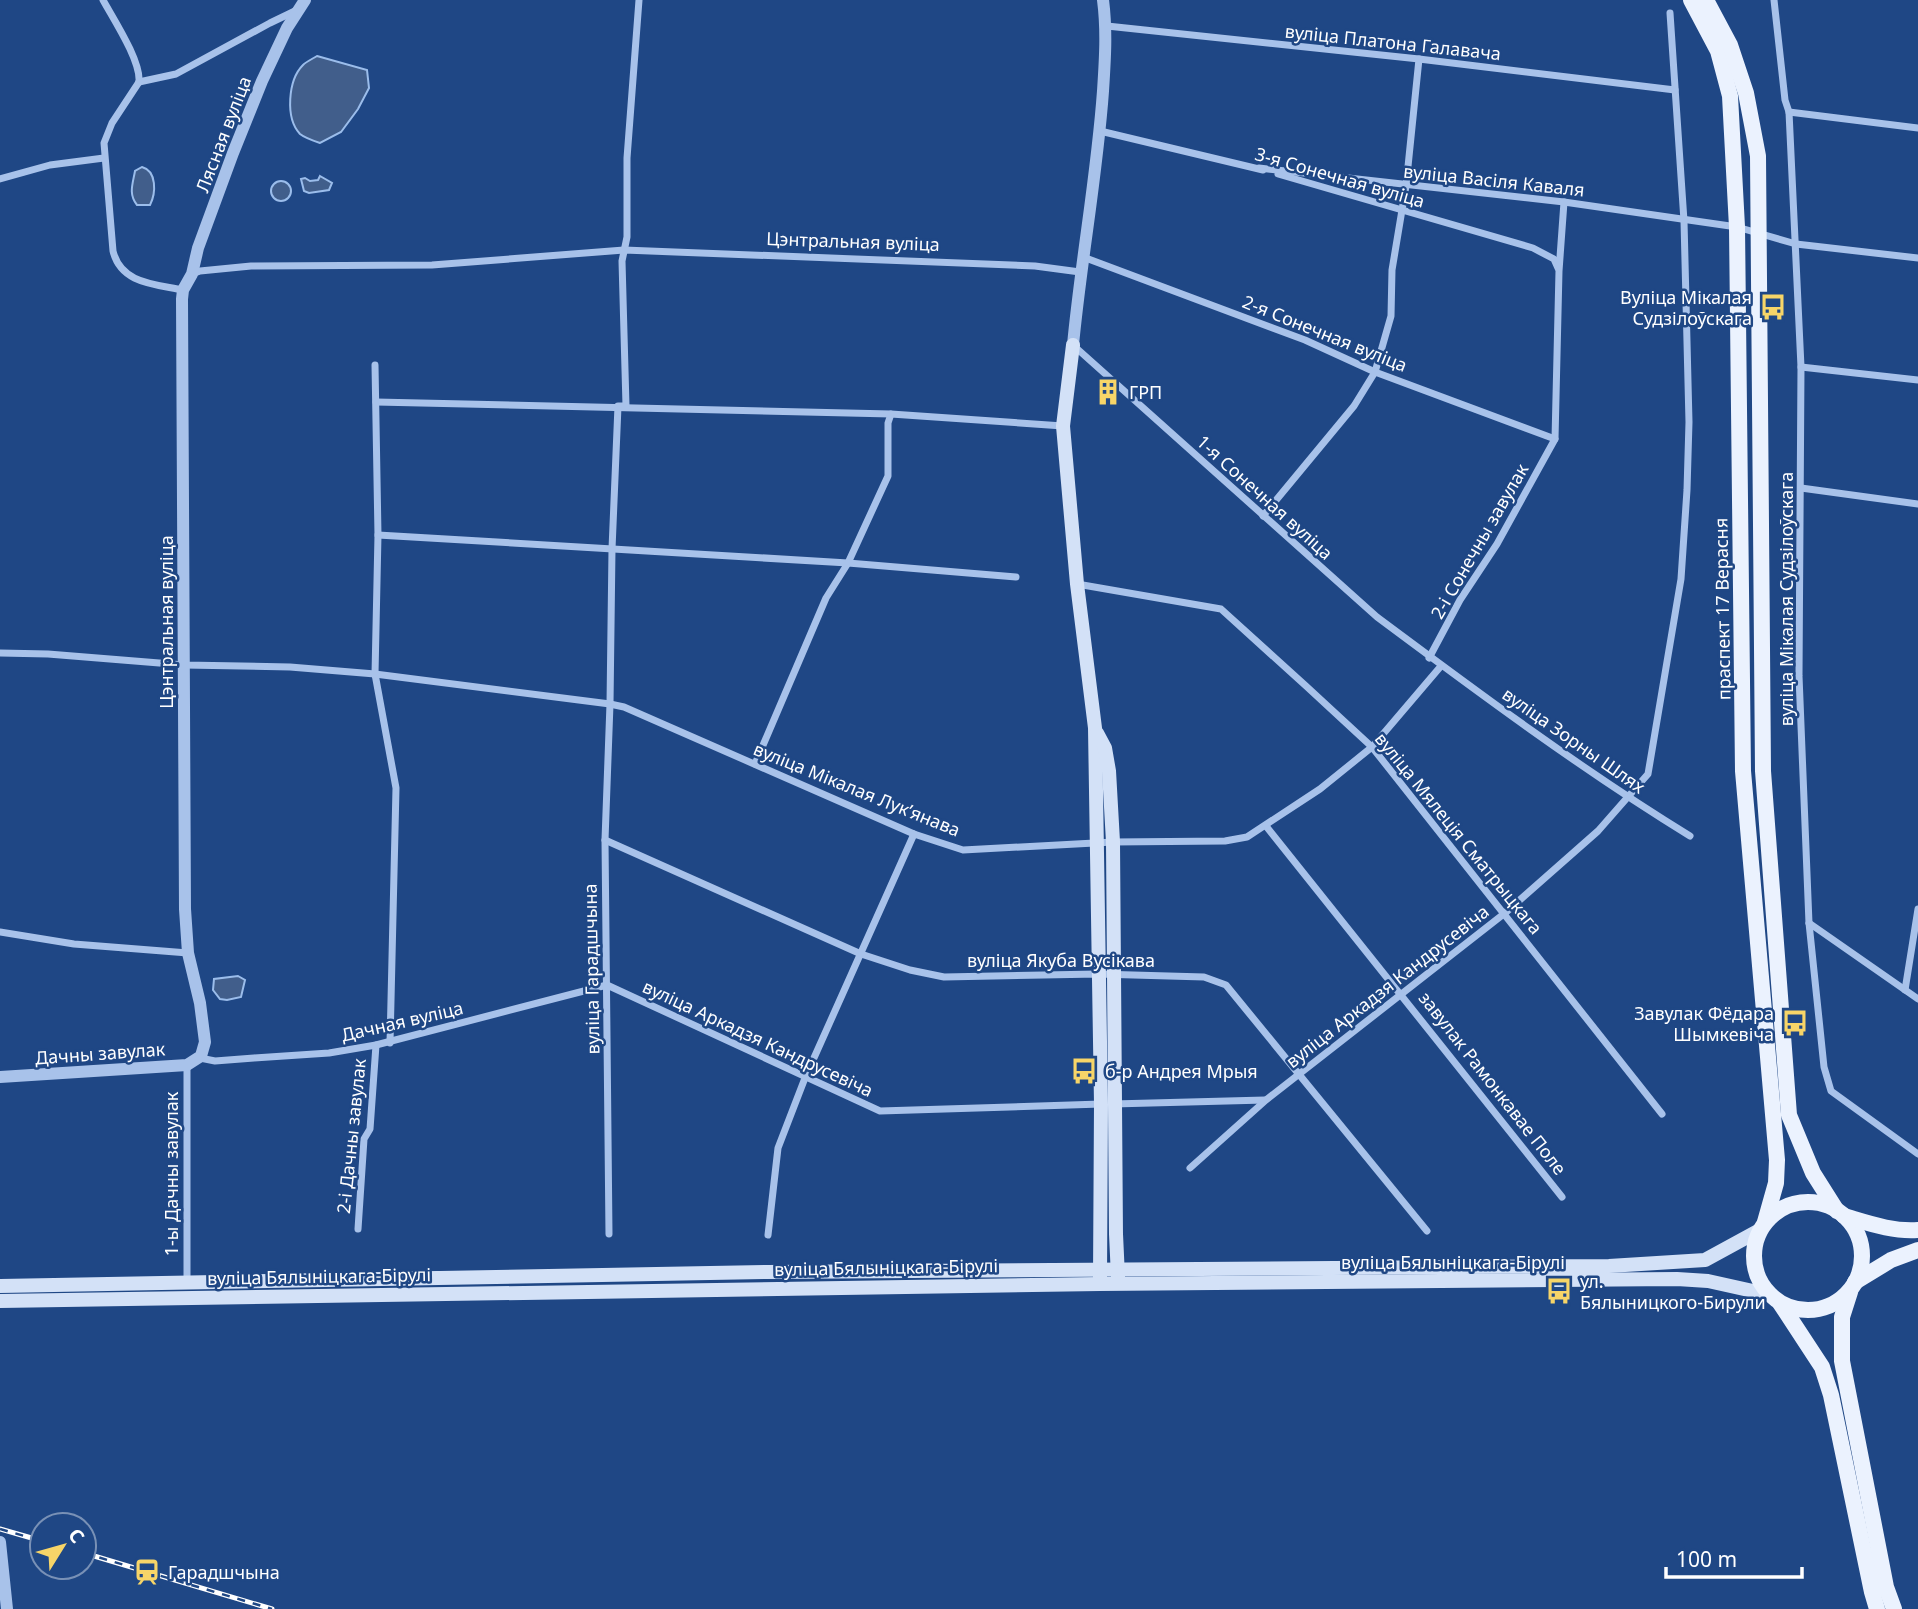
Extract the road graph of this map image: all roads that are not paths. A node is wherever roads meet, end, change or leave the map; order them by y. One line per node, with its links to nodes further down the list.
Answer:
1 (103, 0): 11 (street)
2 (639, 0): 26 (street)
3 (1103, 0): 9 (street)
4 (1691, 0): 23 (main road, праспект 17 Верасня)
5 (1706, 0): 24 (main road)
6 (1774, 0): 13 (street, вуліца Мікалая Судзілоўскага)
7 (301, 5): 11 (street, Лясная вуліца); 31 (street, Лясная вуліца)
8 (1671, 13): 12 (street)
9 (1107, 26): 10 (street, вуліца Платона Галавача); 15 (street)
10 (1419, 60): 12 (street, вуліца Платона Галавача); 19 (street)
11 (139, 82): 16 (street)
12 (1675, 90): 22 (street)
13 (1788, 112): 14 (street); 25 (street, вуліца Мікалая Судзілоўскага)
14 (1918, 128)
15 (1100, 131): 17 (street, 3-я Сонечная вуліца); 27 (street)
16 (104, 158): 18 (street); 32 (street)
17 (1259, 168): 19 (street, вуліца Васіля Каваля); 21 (street, 3-я Сонечная вуліца)
18 (0, 179)
19 (1406, 186): 20 (street, вуліца Васіля Каваля); 21 (street)
20 (1564, 202): 22 (street, вуліца Васіля Каваля); 29 (street)
21 (1402, 211): 29 (street, 3-я Сонечная вуліца); 36 (street)
22 (1684, 221): 23 (street, вуліца Васіля Каваля); 60 (street)
23 (1737, 227): 24 (street, вуліца Васіля Каваля); 93 (main road, праспект 17 Верасня)
24 (1760, 233): 25 (street, вуліца Васіля Каваля); 92 (main road)
25 (1797, 244): 28 (street, вуліца Васіля Каваля); 35 (street, вуліца Мікалая Судзілоўскага)
26 (624, 250): 30 (street, Цэнтральная вуліца); 31 (street, Цэнтральная вуліца); 39 (street)
27 (1083, 257): 30 (street); 36 (street, 2-я Сонечная вуліца)
28 (1918, 258)
29 (1559, 271): 42 (street)
30 (1080, 272): 33 (street)
31 (191, 274): 32 (street, Цэнтральная вуліца)
32 (183, 290): 53 (street, Цэнтральная вуліца)
33 (1073, 345): 41 (main road); 45 (street, 1-я Сонечная вуліца)
34 (375, 365): 38 (street)
35 (1801, 367): 37 (street); 43 (street, вуліца Мікалая Судзілоўскага)
36 (1376, 372): 42 (street, 2-я Сонечная вуліца); 45 (street)
37 (1918, 380)
38 (376, 402): 39 (street); 46 (street)
39 (622, 406): 40 (street); 47 (street)
40 (891, 414): 41 (street); 48 (street)
41 (1063, 426): 50 (main road)
42 (1555, 439): 52 (street, 2-і Сонечны завулак)
43 (1801, 488): 44 (street); 69 (street, вуліца Мікалая Судзілоўскага)
44 (1918, 504)
45 (1263, 516): 52 (street, 1-я Сонечная вуліца)
46 (378, 535): 47 (street); 55 (street)
47 (612, 549): 48 (street); 56 (street)
48 (848, 563): 49 (street); 59 (street)
49 (1016, 577)
50 (1077, 584): 57 (main road); 58 (street, вуліца Мялеція Сматрыцкага)
51 (0, 653): 53 (street, вуліца Мікалая Лукʼянава)
52 (1429, 658): 54 (street, 1-я Сонечная вуліца)
53 (184, 665): 55 (street, вуліца Мікалая Лукʼянава); 71 (street, Цэнтральная вуліца)
54 (1441, 666): 58 (street, вуліца Мікалая Лукʼянава); 60 (street, вуліца Зорны Шлях)
55 (375, 674): 56 (street, вуліца Мікалая Лукʼянава); 79 (street)
56 (610, 704): 59 (street, вуліца Мікалая Лукʼянава); 64 (street, вуліца Гарадшчына)
57 (1095, 728): 65 (main road); 66 (main road)
58 (1371, 747): 61 (street, вуліца Мікалая Лукʼянава); 68 (street, вуліца Мялеція Сматрыцкага)
59 (755, 764): 62 (street, вуліца Мікалая Лукʼянава)
60 (1628, 799): 63 (street, вуліца Зорны Шлях); 68 (street, вуліца Аркадзя Кандрусевіча)
61 (1266, 826): 65 (street, вуліца Мікалая Лукʼянава); 77 (street, завулак Рамонкавае Поле)
62 (914, 834): 66 (street, вуліца Мікалая Лукʼянава); 72 (street)
63 (1690, 836)
64 (605, 840): 72 (street, вуліца Якуба Вусікава); 75 (street, вуліца Гарадшчына)
65 (1113, 842): 66 (street, вуліца Мікалая Лукʼянава); 74 (main road)
66 (1098, 843): 73 (main road)
67 (1918, 909): 76 (street)
68 (1505, 913): 77 (street, вуліца Аркадзя Кандрусевіча); 88 (street, вуліца Мялеція Сматрыцкага)
69 (1809, 923): 76 (street); 89 (street, вуліца Мікалая Судзілоўскага)
70 (0, 932): 71 (street)
71 (188, 953): 81 (street, Цэнтральная вуліца)
72 (861, 954): 73 (street, вуліца Якуба Вусікава); 85 (street)
73 (1098, 974): 74 (street, вуліца Якуба Вусікава); 87 (main road)
74 (1114, 974): 83 (street, вуліца Якуба Вусікава); 87 (main road)
75 (607, 985): 79 (street, Дачная вуліца); 85 (street, вуліца Аркадзя Кандрусевіча); 97 (street, вуліца Гарадшчына)
76 (1905, 990): 78 (street)
77 (1401, 994): 83 (street, вуліца Аркадзя Кандрусевіча); 91 (street, завулак Рамонкавае Поле)
78 (1918, 999)
79 (390, 1042): 80 (street, Дачная вуліца)
80 (376, 1045): 81 (street, Дачная вуліца); 94 (street, 2-і Дачны завулак)
81 (200, 1058): 82 (street, Дачны завулак)
82 (187, 1066): 84 (street, Дачны завулак); 102 (street, 1-ы Дачны завулак)
83 (1300, 1073): 86 (street, вуліца Аркадзя Кандрусевіча); 96 (street, вуліца Якуба Вусікава)
84 (0, 1077)
85 (804, 1078): 87 (street, вуліца Аркадзя Кандрусевіча); 98 (street)
86 (1266, 1100): 87 (street, вуліца Аркадзя Кандрусевіча); 90 (street)
87 (1108, 1104): 100 (main road); 101 (main road)
88 (1662, 1114)
89 (1918, 1154)
90 (1189, 1168)
91 (1562, 1197)
92 (1841, 1213): 93 (main road); 95 (main road); 103 (main road)
93 (1763, 1226): 101 (main road, вуліца Бялыніцкага-Бірулі); 105 (main road)
94 (358, 1229)
95 (1918, 1230)
96 (1427, 1231)
97 (609, 1234)
98 (768, 1235)
99 (1918, 1250): 103 (main road)
100 (1100, 1277): 101 (main road, вуліца Бялыніцкага-Бірулі); 102 (main road, вуліца Бялыніцкага-Бірулі); 106 (main road, вуліца Бялыніцкага-Бірулі)
101 (1118, 1277): 105 (main road, вуліца Бялыніцкага-Бірулі)
102 (187, 1282): 104 (main road, вуліца Бялыніцкага-Бірулі)
103 (1853, 1285): 105 (main road); 110 (main road)
104 (0, 1286)
105 (1775, 1298): 109 (main road)
106 (0, 1301)
107 (0, 1542): 108 (street)
108 (7, 1609)
109 (1877, 1609)
110 (1894, 1609)

